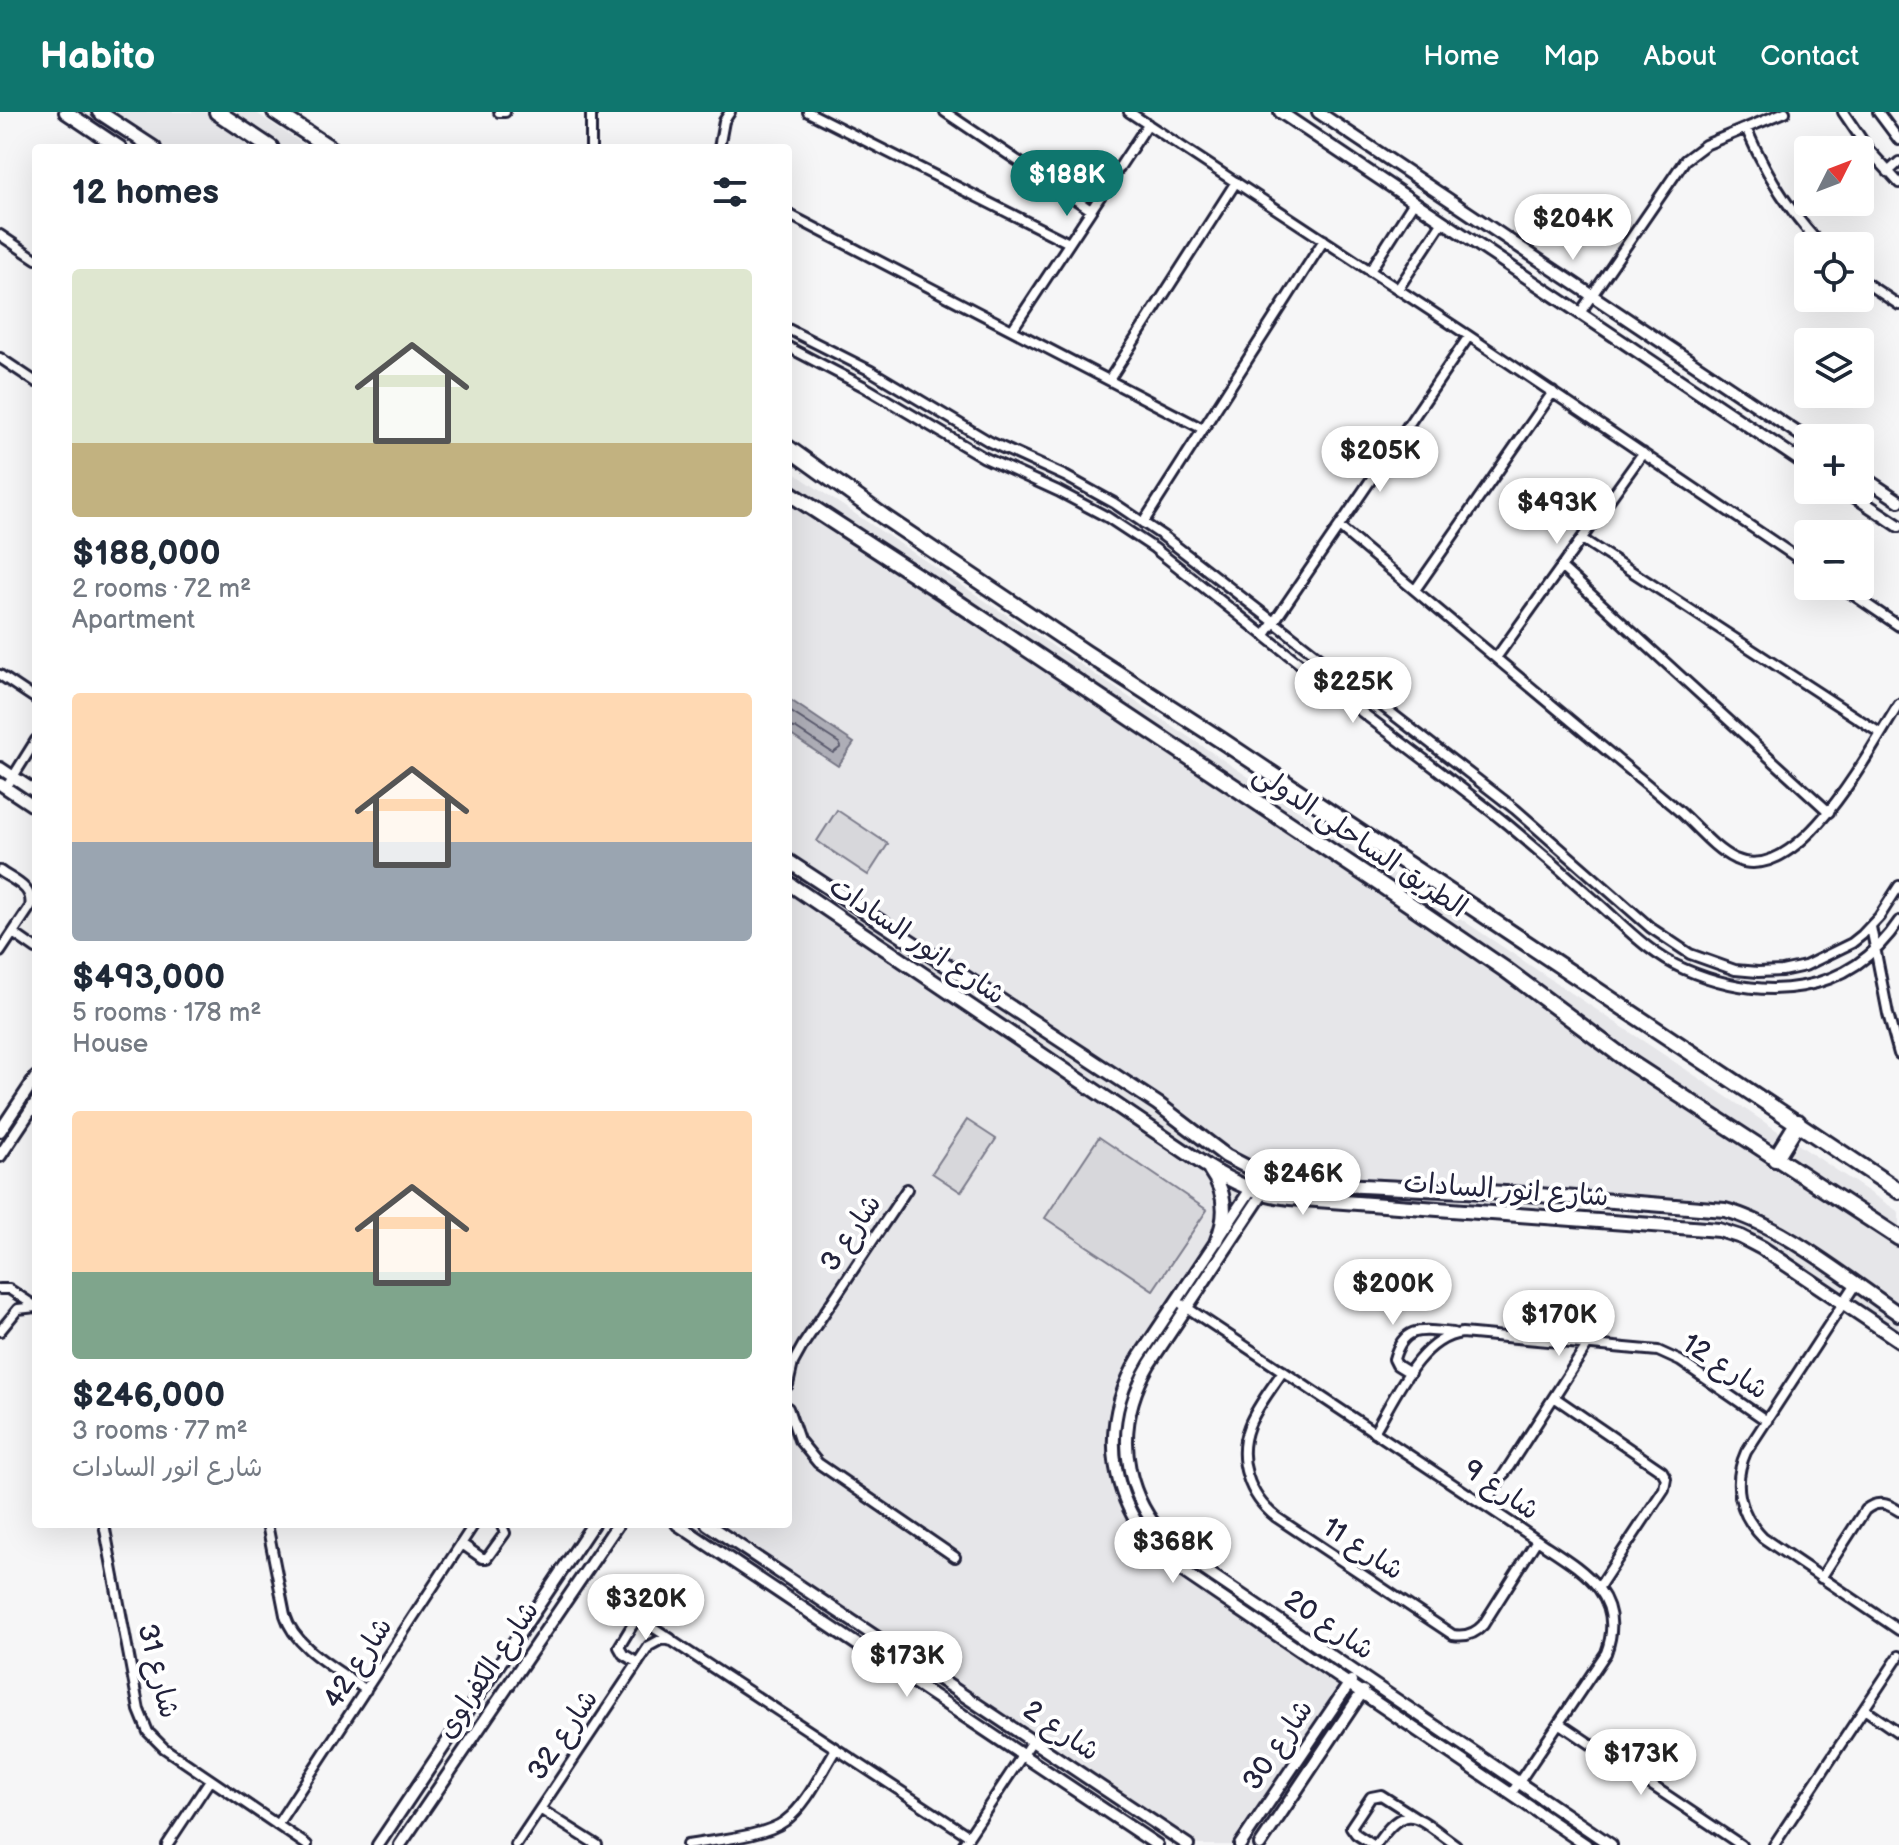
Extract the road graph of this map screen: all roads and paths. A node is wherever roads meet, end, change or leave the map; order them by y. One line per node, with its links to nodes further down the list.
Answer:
1 (66, 112): 20 (main road)
2 (99, 112): 21 (main road)
3 (217, 112): 22 (highway)
4 (275, 112): 23 (highway)
5 (499, 112): 6 (street)
6 (505, 112)
7 (591, 112): 24 (street)
8 (730, 112): 25 (street)
9 (808, 112): 37 (street)
10 (945, 112): 31 (street)
11 (1129, 112): 17 (street)
12 (1280, 112): 30 (street)
13 (1318, 112): 42 (street)
14 (1785, 112): 18 (street)
15 (1843, 112): 27 (street)
16 (1878, 112): 19 (street)
17 (1148, 124): 28 (street); 31 (street)
18 (1746, 128): 34 (street); 42 (street)
19 (1899, 140)
20 (114, 144)
21 (148, 144)
22 (265, 144)
23 (324, 144)
24 (591, 144)
25 (720, 144)
26 (1899, 162): 27 (street)
27 (1888, 172): 29 (street)
28 (1236, 182): 36 (street); 51 (street)
29 (1899, 183)
30 (1414, 202): 33 (street); 39 (street)
31 (1091, 210): 37 (street)
32 (792, 216): 45 (street)
33 (1443, 221): 41 (street); 44 (street)
34 (1811, 232)
35 (0, 235): 38 (street)
36 (1324, 240): 39 (street); 53 (street)
37 (1069, 243): 45 (street)
38 (32, 256)
39 (1370, 271): 41 (street)
40 (1874, 288): 43 (street)
41 (1398, 289): 47 (street)
42 (1592, 295): 44 (street); 54 (street)
43 (1899, 305)
44 (1580, 313): 57 (street)
45 (1012, 330): 51 (street)
46 (792, 331): 62 (street)
47 (1469, 336): 52 (street); 64 (street)
48 (792, 349): 72 (street)
49 (0, 358): 50 (street)
50 (32, 379)
51 (1109, 380): 53 (street)
52 (1553, 392): 56 (street); 68 (street)
53 (1203, 429): 62 (street)
54 (1794, 431)
55 (792, 451): 100 (highway, الطريق الساحلى الدولى)
56 (1643, 453): 65 (street); 66 (street)
57 (1794, 457)
58 (1874, 484): 60 (street)
59 (792, 495): 103 (highway, الطريق الساحلى الدولى)
60 (1899, 501)
61 (1866, 504): 63 (street)
62 (1143, 523): 70 (street)
63 (1899, 526)
64 (1339, 527): 68 (street); 70 (street)
65 (1582, 539): 67 (street); 77 (street)
66 (1794, 555)
67 (1561, 567): 73 (street); 84 (street)
68 (1415, 590): 73 (street)
69 (1861, 600): 71 (street)
70 (1274, 623): 72 (street); 92 (street)
71 (1899, 626)
72 (1265, 635): 95 (street)
73 (1496, 658): 84 (street)
74 (0, 675): 75 (street)
75 (32, 696)
76 (1899, 704): 77 (street)
77 (1880, 733): 84 (street)
78 (32, 746): 80 (street)
79 (0, 768): 80 (street)
80 (13, 776): 81 (street); 82 (street)
81 (3, 786): 83 (street)
82 (32, 789)
83 (32, 805)
84 (1829, 812)
85 (792, 864): 105 (main road, شارع انور السادات)
86 (0, 871): 89 (street)
87 (792, 886): 104 (main road, شارع انور السادات)
88 (1899, 886): 92 (street)
89 (25, 888): 90 (street); 93 (street)
90 (32, 892)
91 (1899, 921): 95 (street)
92 (1871, 927): 95 (street)
93 (13, 933): 94 (street); 96 (street)
94 (32, 946)
95 (1875, 951): 97 (street)
96 (0, 952)
97 (1899, 1054)
98 (32, 1097): 101 (street)
99 (32, 1098): 102 (street)
100 (1798, 1122): 103 (highway); 107 (highway, الطريق الساحلى الدولى)
101 (0, 1131)
102 (0, 1156)
103 (1775, 1159): 111 (highway, الطريق الساحلى الدولى)
104 (1205, 1165): 108 (main road, شارع انور السادات); 112 (main road)
105 (1267, 1176): 108 (street, شارع 20); 109 (main road, شارع انور السادات)
106 (907, 1189): 125 (street, شارع 3)
107 (1899, 1191)
108 (1257, 1192): 110 (main road, شارع انور السادات); 112 (street, شارع 20); 119 (street, شارع 20)
109 (1526, 1194): 110 (main road); 113 (main road, شارع انور السادات)
110 (1525, 1216): 116 (main road, شارع انور السادات)
111 (1899, 1238)
112 (1217, 1240): 115 (street, شارع 20)
113 (1855, 1285): 116 (street); 120 (main road, شارع انور السادات)
114 (0, 1289): 117 (street)
115 (1177, 1301): 119 (street, شارع 9); 155 (street, شارع 20)
116 (1844, 1303): 123 (main road, شارع انور السادات); 130 (street)
117 (32, 1304)
118 (32, 1307): 121 (street)
119 (1187, 1308): 126 (street, شارع 9); 153 (street, شارع 20)
120 (1899, 1314)
121 (0, 1331)
122 (1462, 1333): 124 (street, شارع 12); 127 (street); 127 (street, شارع 12)
123 (1899, 1340)
124 (1588, 1344): 128 (street); 130 (street, شارع 12)
125 (792, 1367)
126 (1283, 1371): 131 (street, شارع 9); 142 (street, شارع 11)
127 (1410, 1373): 131 (street)
128 (1554, 1397): 132 (street); 147 (street)
129 (792, 1420): 144 (street)
130 (1767, 1421): 146 (street)
131 (1374, 1432): 132 (street, شارع 9)
132 (1484, 1505): 142 (street, شارع 9)
133 (1899, 1511): 146 (street)
134 (105, 1528): 164 (street, شارع 31)
135 (268, 1528): 156 (street)
136 (472, 1528): 143 (street, شارع 42)
137 (503, 1528): 143 (street)
138 (590, 1528): 173 (street, شارع الكفراوى)
139 (613, 1528): 174 (street, شارع الكفراوى)
140 (683, 1528): 148 (street, شارع 2)
141 (713, 1528): 145 (street, شارع 2)
142 (1537, 1540): 147 (street, شارع 9)
143 (462, 1544): 156 (street, شارع 42)
144 (955, 1557)
145 (789, 1578): 148 (street); 161 (street, شارع 2)
146 (1821, 1578): 149 (street)
147 (1599, 1587): 159 (street)
148 (780, 1593): 163 (street, شارع 2)
149 (1899, 1630)
150 (672, 1641): 152 (street, شارع 32); 152 (street); 162 (street)
151 (1899, 1656): 158 (street)
152 (638, 1663): 167 (street, شارع 32)
153 (1356, 1672): 154 (street, شارع 20); 155 (street, شارع 30)
154 (1370, 1681): 157 (street, شارع 30); 165 (street, شارع 20)
155 (1348, 1685): 157 (street, شارع 20); 181 (street, شارع 30)
156 (366, 1690): 169 (street, شارع 42)
157 (1361, 1694): 166 (street, شارع 20); 182 (street, شارع 30)
158 (1864, 1709): 160 (street); 188 (street)
159 (1559, 1723): 165 (street); 187 (street)
160 (1899, 1733)
161 (1032, 1741): 163 (street); 180 (street, شارع 2)
162 (836, 1749): 170 (street); 177 (street)
163 (1022, 1755): 170 (street); 179 (street, شارع 2)
164 (210, 1780): 169 (street, شارع 31); 171 (street)
165 (1519, 1782): 166 (street); 186 (street, شارع 20)
166 (1511, 1794): 185 (street, شارع 20)
167 (540, 1809): 175 (street, شارع 32); 176 (street)
168 (1417, 1818): 183 (street); 183 (street); 184 (street)
169 (277, 1825): 172 (street, شارع 31)
170 (969, 1836): 178 (street)
171 (167, 1845)
172 (307, 1845)
173 (378, 1845)
174 (400, 1845)
175 (516, 1845)
176 (597, 1845)
177 (687, 1845)
178 (963, 1845)
179 (1157, 1845)
180 (1188, 1845)
181 (1240, 1845)
182 (1260, 1845)
183 (1375, 1845)
184 (1456, 1845)
185 (1586, 1845)
186 (1611, 1845)
187 (1741, 1845)
188 (1774, 1845)

